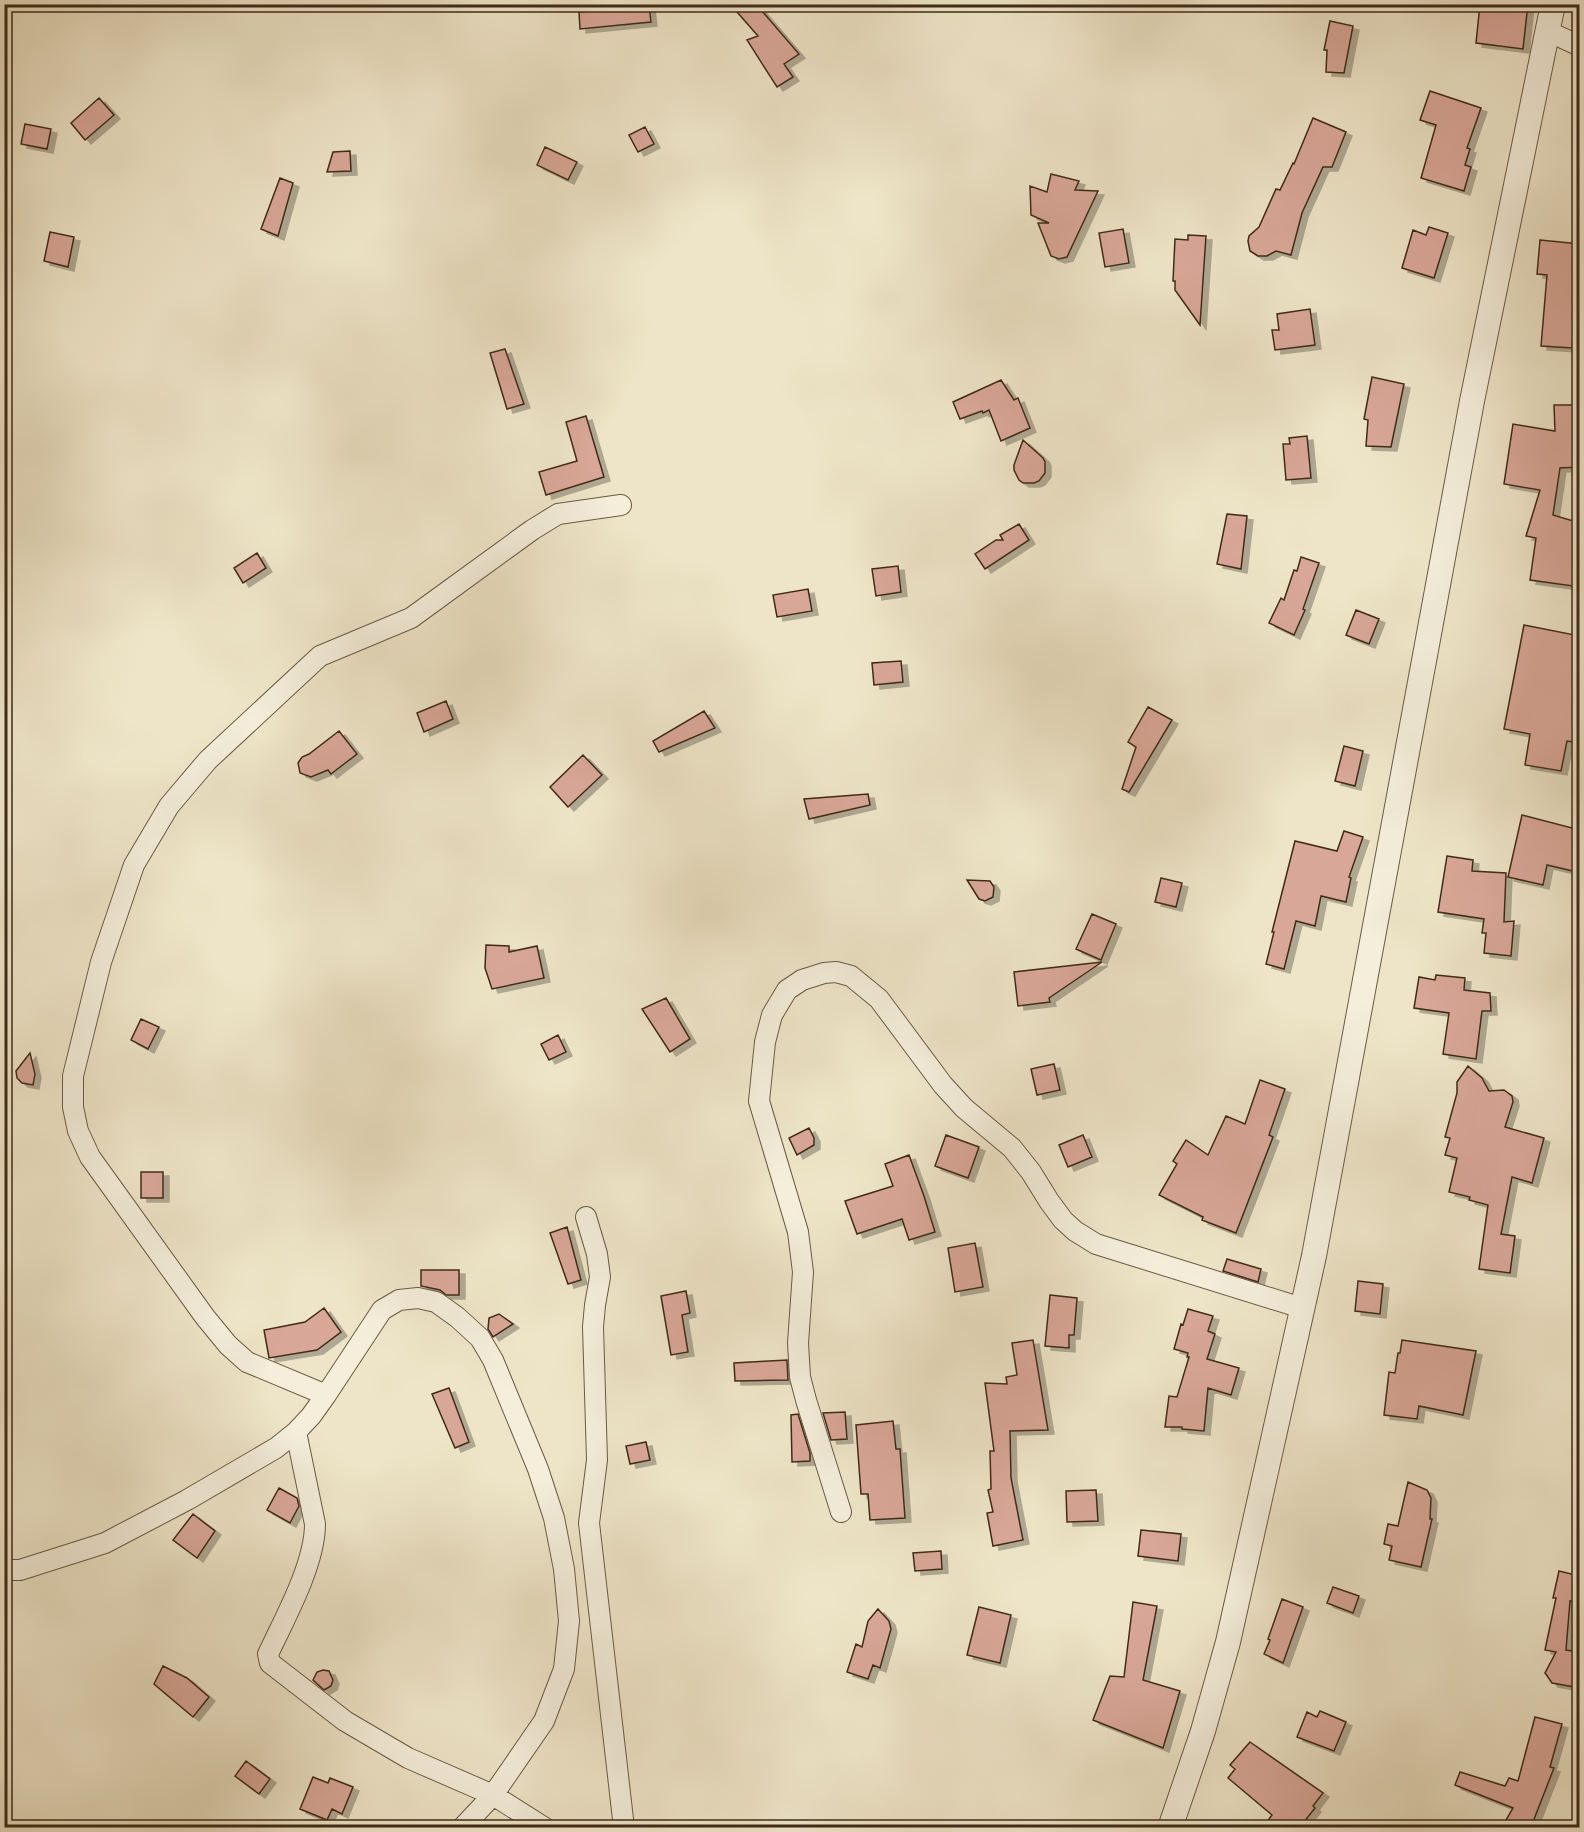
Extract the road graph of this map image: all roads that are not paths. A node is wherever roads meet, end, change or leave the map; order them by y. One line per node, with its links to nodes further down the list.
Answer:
1 (1554, 4): 2 (street)
2 (1548, 31): 3 (street); 6 (street)
3 (1580, 46)
4 (621, 505): 7 (street)
5 (586, 1217): 14 (street)
6 (1302, 1308): 9 (street); 15 (street)
7 (326, 1395): 8 (street); 11 (street)
8 (296, 1432): 10 (street); 11 (street)
9 (841, 1512)
10 (4, 1570)
11 (493, 1795): 12 (street); 13 (street)
12 (462, 1827)
13 (545, 1827)
14 (624, 1827)
15 (1170, 1827)

